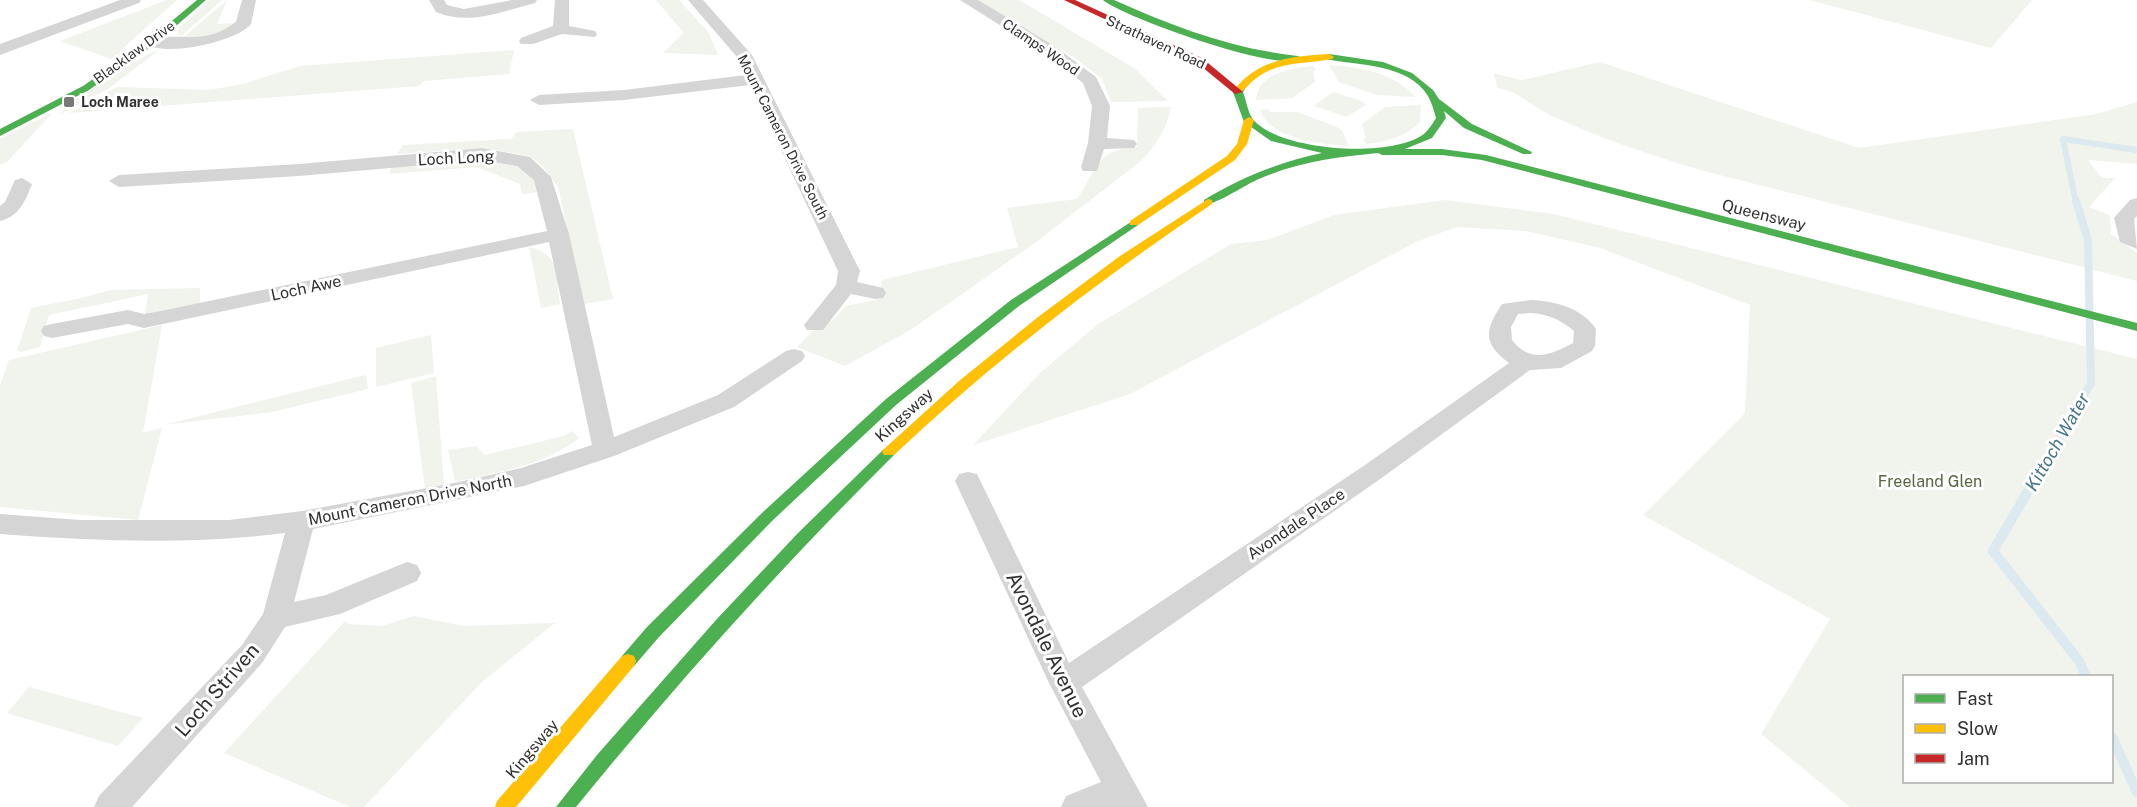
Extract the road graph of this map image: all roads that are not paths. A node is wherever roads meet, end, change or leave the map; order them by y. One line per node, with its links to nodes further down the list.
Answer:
1 (134, 0): 15 (street)
2 (202, 0): 14 (main road, Blacklaw Drive)
3 (249, 0): 14 (street)
4 (436, 0): 5 (street)
5 (530, 0)
6 (562, 0): 11 (street)
7 (695, 0): 17 (street, Mount Cameron Drive South)
8 (967, 0): 23 (street, Clamps Wood)
9 (1068, 0): 18 (main road, Strathaven Road)
10 (1107, 0): 16 (main road, Strathaven Road)
11 (561, 29): 12 (street); 13 (street)
12 (589, 34)
13 (527, 41)
14 (152, 42): 22 (main road, Blacklaw Drive)
15 (0, 50)
16 (1298, 59): 18 (main road); 20 (main road)
17 (756, 79): 19 (street); 35 (street, Mount Cameron Drive South)
18 (1238, 92): 21 (main road)
19 (540, 100)
20 (1438, 102): 25 (main road); 27 (main road)
21 (1249, 120): 26 (main road); 51 (main road, Kingsway)
22 (0, 133)
23 (1097, 143): 24 (street); 28 (street, Clamps Wood)
24 (1128, 144)
25 (1382, 152): 26 (main road); 38 (main road, Queensway)
26 (1344, 153): 52 (main road, Kingsway)
27 (1542, 156)
28 (1090, 167)
29 (119, 181): 33 (street, Loch Long)
30 (22, 184): 32 (street)
31 (2137, 204): 34 (street)
32 (0, 215)
33 (559, 234): 39 (street, Loch Awe); 42 (street, Loch Long)
34 (2137, 243)
35 (846, 286): 36 (street); 37 (street)
36 (875, 293)
37 (815, 325)
38 (2137, 327)
39 (52, 331)
40 (794, 356): 42 (street, Mount Cameron Drive North)
41 (1525, 363): 48 (street, Avondale Place)
42 (605, 450): 44 (street, Mount Cameron Drive North)
43 (968, 481): 48 (street, Avondale Avenue)
44 (303, 521): 45 (street, Mount Cameron Drive North); 47 (street, Loch Striven)
45 (0, 524)
46 (407, 573): 47 (street)
47 (276, 617): 50 (street, Loch Striven)
48 (1064, 683): 49 (street, Avondale Avenue)
49 (1126, 798): 53 (street)
50 (111, 807)
51 (504, 807)
52 (565, 807)
53 (1078, 807)

